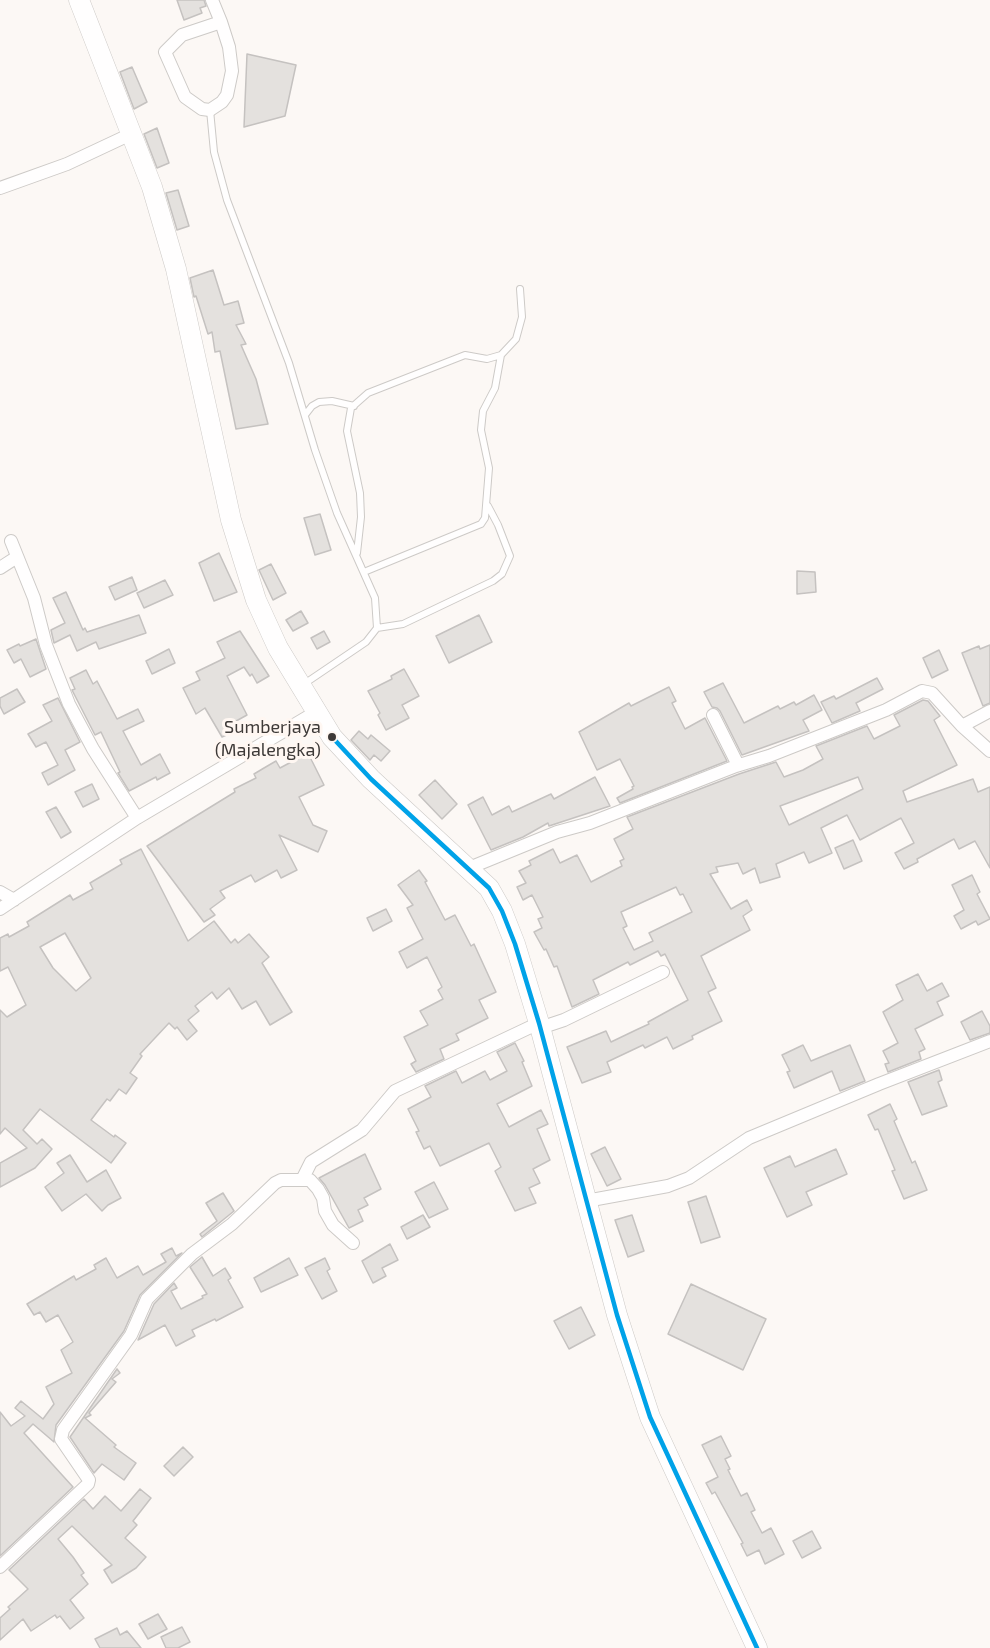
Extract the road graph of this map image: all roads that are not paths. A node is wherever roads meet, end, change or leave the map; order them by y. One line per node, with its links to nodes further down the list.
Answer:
1 (79, 0): 5 (highway)
2 (212, 0): 3 (street)
3 (221, 22): 4 (street); 4 (street)
4 (210, 110): 10 (lane)
5 (131, 134): 6 (street); 18 (highway)
6 (0, 188)
7 (520, 289): 8 (lane)
8 (501, 355): 9 (lane); 11 (lane)
9 (354, 406): 10 (lane); 13 (lane)
10 (306, 415): 13 (lane)
11 (487, 504): 16 (lane); 17 (lane)
12 (10, 541): 14 (street)
13 (357, 554): 16 (lane)
14 (17, 557): 15 (street); 25 (street)
15 (0, 568)
16 (364, 572): 17 (lane)
17 (377, 628): 18 (lane)
18 (300, 686): 20 (highway)
19 (990, 711): 22 (street)
20 (316, 712): 25 (street); 26 (highway)
21 (713, 715): 24 (street)
22 (962, 726): 23 (street); 24 (street)
23 (990, 751)
24 (738, 765): 26 (street)
25 (137, 818): 28 (street)
26 (469, 868): 31 (highway)
27 (0, 892): 28 (street)
28 (14, 900): 29 (street)
29 (0, 909)
30 (663, 972): 31 (street)
31 (540, 1025): 33 (street); 34 (highway)
32 (990, 1041): 34 (street)
33 (302, 1180): 35 (street); 36 (street)
34 (586, 1201): 37 (highway)
35 (353, 1243)
36 (0, 1567)
37 (757, 1648)

